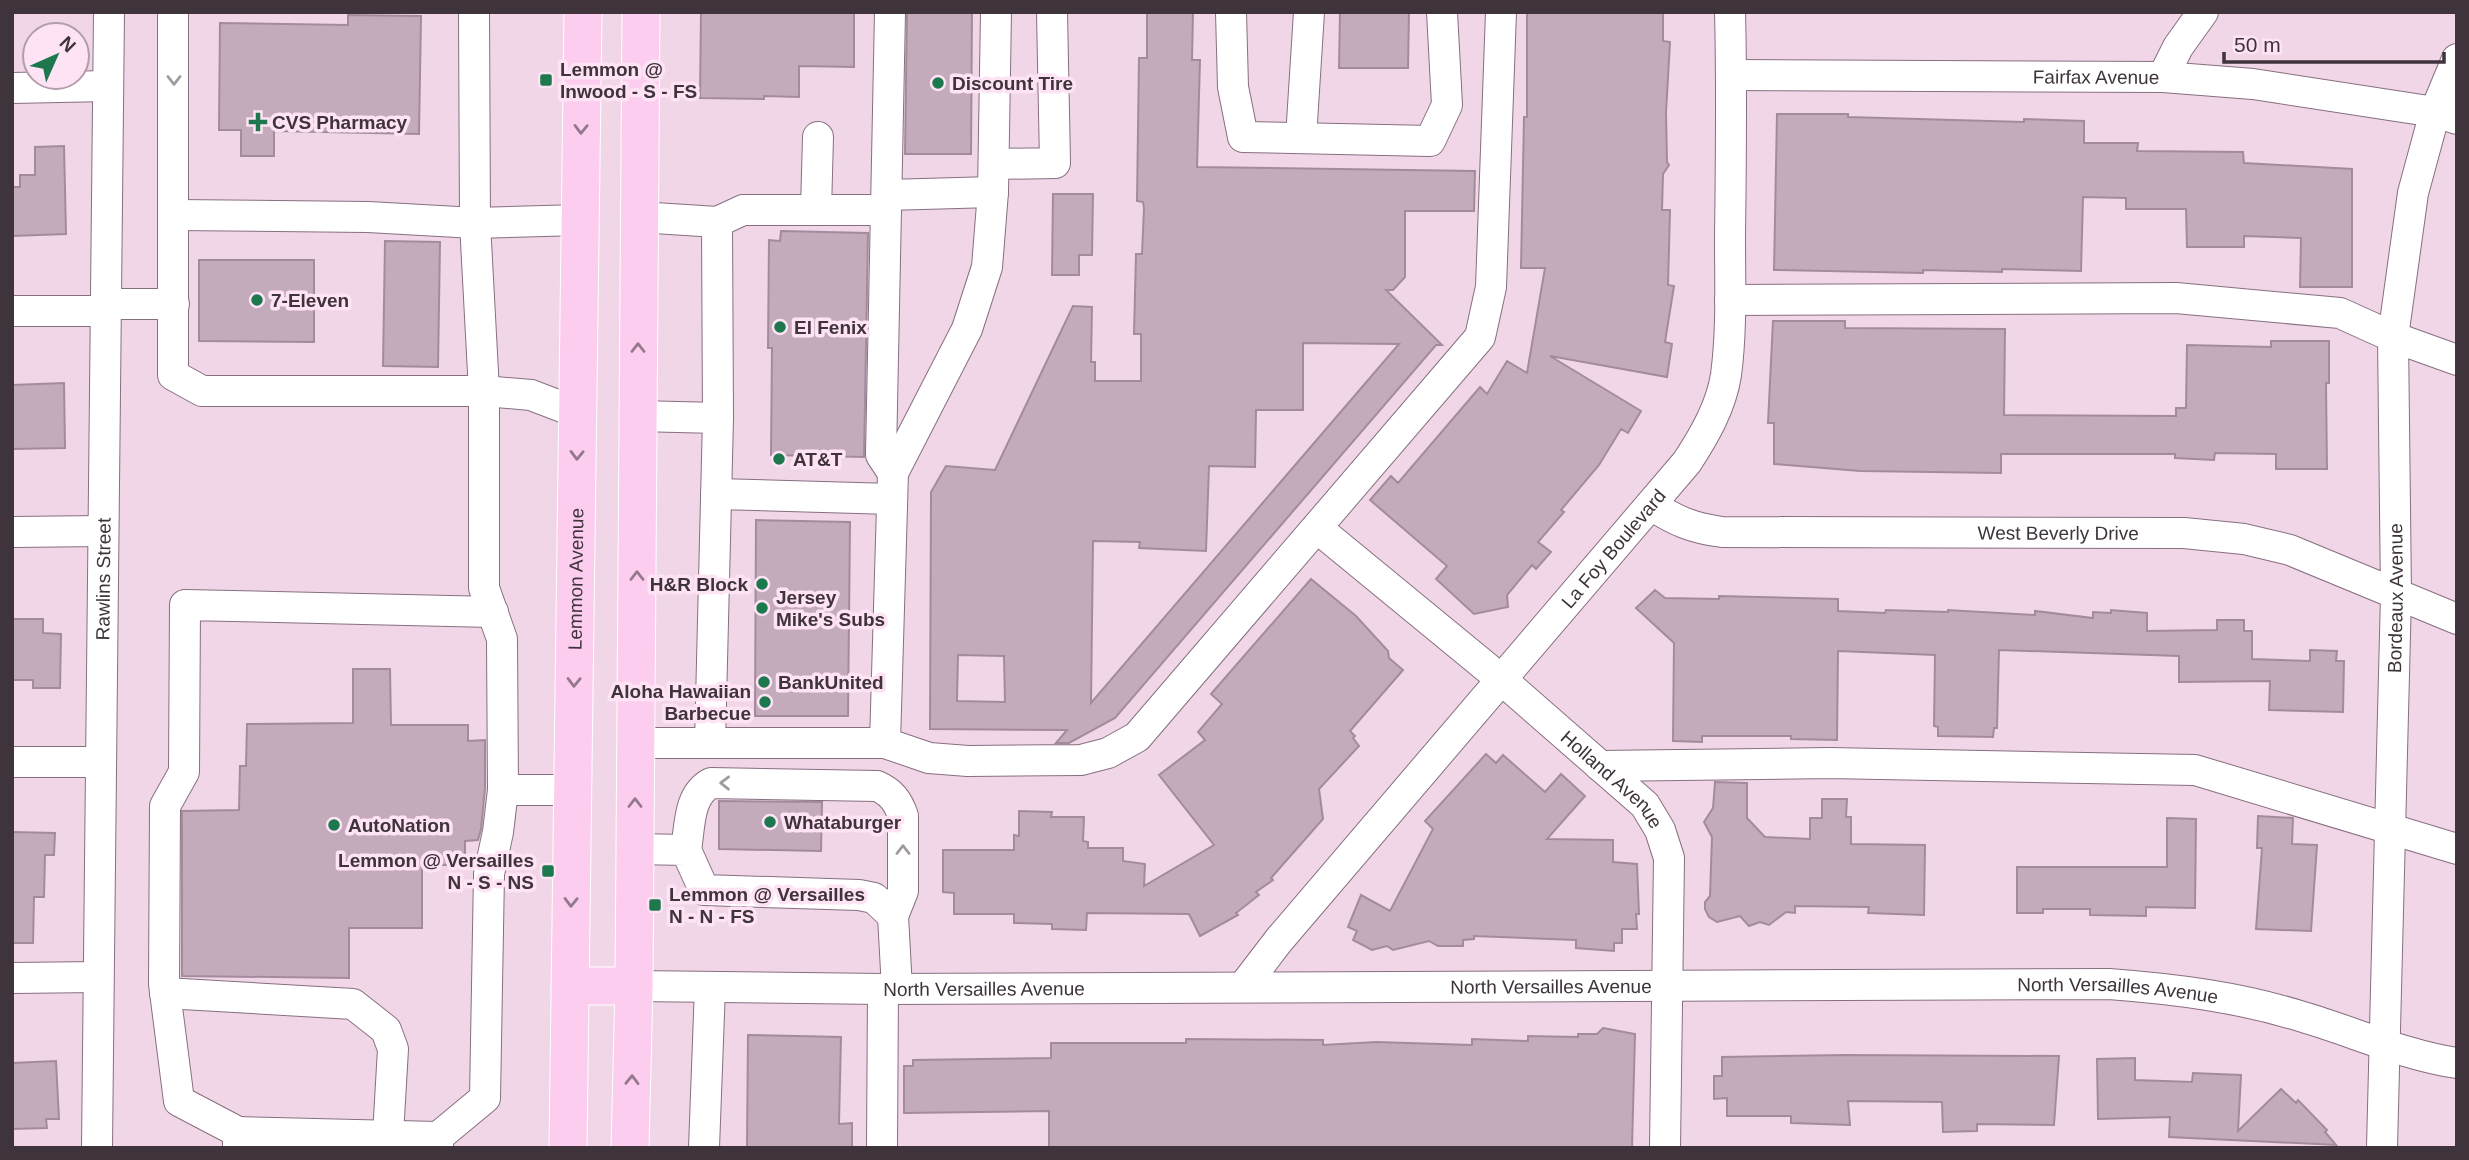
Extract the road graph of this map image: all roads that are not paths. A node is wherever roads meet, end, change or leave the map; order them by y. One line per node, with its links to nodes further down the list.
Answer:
1 (109, 12): 18 (street, Rawlins Street)
2 (173, 12): 26 (street, one-way to 26)
3 (474, 12): 30 (street)
4 (583, 12): 28 (main road, Lemmon Avenue, one-way to 28)
5 (641, 12): 27 (main road)
6 (890, 12): 24 (street)
7 (996, 12): 23 (street)
8 (1052, 12): 23 (street)
9 (1231, 12): 22 (street)
10 (1309, 12): 22 (street)
11 (1442, 12): 22 (street)
12 (1501, 12): 44 (street)
13 (1730, 12): 16 (street, La Foy Boulevard)
14 (2203, 12): 17 (street)
15 (2457, 59): 20 (street, Bordeaux Avenue)
16 (1732, 75): 17 (street, Fairfax Avenue); 31 (street, La Foy Boulevard)
17 (2163, 77): 20 (street, Fairfax Avenue)
18 (108, 86): 19 (street); 33 (street, Rawlins Street)
19 (12, 88)
20 (2446, 116): 35 (street, Bordeaux Avenue)
21 (818, 137): 25 (street)
22 (1301, 138)
23 (994, 178): 24 (street); 41 (street)
24 (886, 202): 25 (street); 41 (street)
25 (816, 210): 29 (street)
26 (175, 215): 30 (street); 32 (street)
27 (639, 217): 28 (main road); 29 (street); 39 (main road, one-way to 27)
28 (580, 220): 30 (street); 38 (main road, Lemmon Avenue)
29 (717, 222): 40 (street)
30 (475, 223): 37 (street)
31 (1730, 300): 35 (street); 43 (street, La Foy Boulevard)
32 (174, 304): 33 (street); 37 (street)
33 (105, 307): 34 (street); 45 (street, Rawlins Street)
34 (12, 311)
35 (2393, 337): 36 (street); 47 (street, Bordeaux Avenue)
36 (2457, 360)
37 (484, 391): 38 (street); 48 (street)
38 (578, 413): 39 (main road); 58 (main road, Lemmon Avenue, one-way to 58)
39 (637, 416): 40 (street); 51 (main road, one-way to 39)
40 (718, 418): 42 (street)
41 (892, 486): 42 (street); 53 (street)
42 (716, 494): 52 (street)
43 (1651, 505): 47 (street, West Beverly Drive); 50 (street, La Foy Boulevard)
44 (1317, 528): 50 (street, Holland Avenue); 53 (street)
45 (103, 531): 46 (street); 55 (street, Rawlins Street)
46 (12, 532)
47 (2396, 595): 49 (street, West Beverly Drive); 59 (street, Bordeaux Avenue)
48 (493, 612): 57 (street); 72 (street)
49 (2457, 619)
50 (1502, 680): 56 (street, Holland Avenue); 68 (street, La Foy Boulevard)
51 (636, 743): 52 (street); 60 (main road, one-way to 51)
52 (710, 743): 53 (street)
53 (885, 743)
54 (12, 762): 55 (street)
55 (101, 762): 64 (street, Rawlins Street)
56 (1600, 766): 59 (street); 69 (street, Holland Avenue)
57 (503, 790): 58 (street); 77 (street)
58 (573, 790): 66 (main road, Lemmon Avenue, one-way to 66)
59 (2389, 827): 61 (street); 73 (street, Bordeaux Avenue)
60 (635, 849): 62 (street); 67 (main road)
61 (2457, 849)
62 (686, 850): 63 (street); 63 (street, one-way to 62)
63 (893, 916): 71 (street)
64 (98, 977): 65 (street); 78 (street, Rawlins Street)
65 (12, 978)
66 (570, 986): 67 (main road); 79 (main road, Lemmon Avenue)
67 (634, 986): 70 (street, North Versailles Avenue); 80 (main road, one-way to 67)
68 (1243, 986): 69 (street, North Versailles Avenue); 71 (street, North Versailles Avenue)
69 (1667, 986): 73 (street, North Versailles Avenue); 83 (street, Holland Avenue)
70 (710, 987): 71 (street, North Versailles Avenue); 81 (street)
71 (890, 989): 82 (street)
72 (165, 993): 75 (street); 76 (street)
73 (2385, 1045): 74 (street, North Versailles Avenue); 84 (street, Bordeaux Avenue)
74 (2457, 1063)
75 (388, 1135): 76 (street); 77 (street)
76 (238, 1140)
77 (438, 1142)
78 (97, 1148)
79 (568, 1148)
80 (630, 1148)
81 (704, 1148)
82 (882, 1148)
83 (1665, 1148)
84 (2382, 1148)

